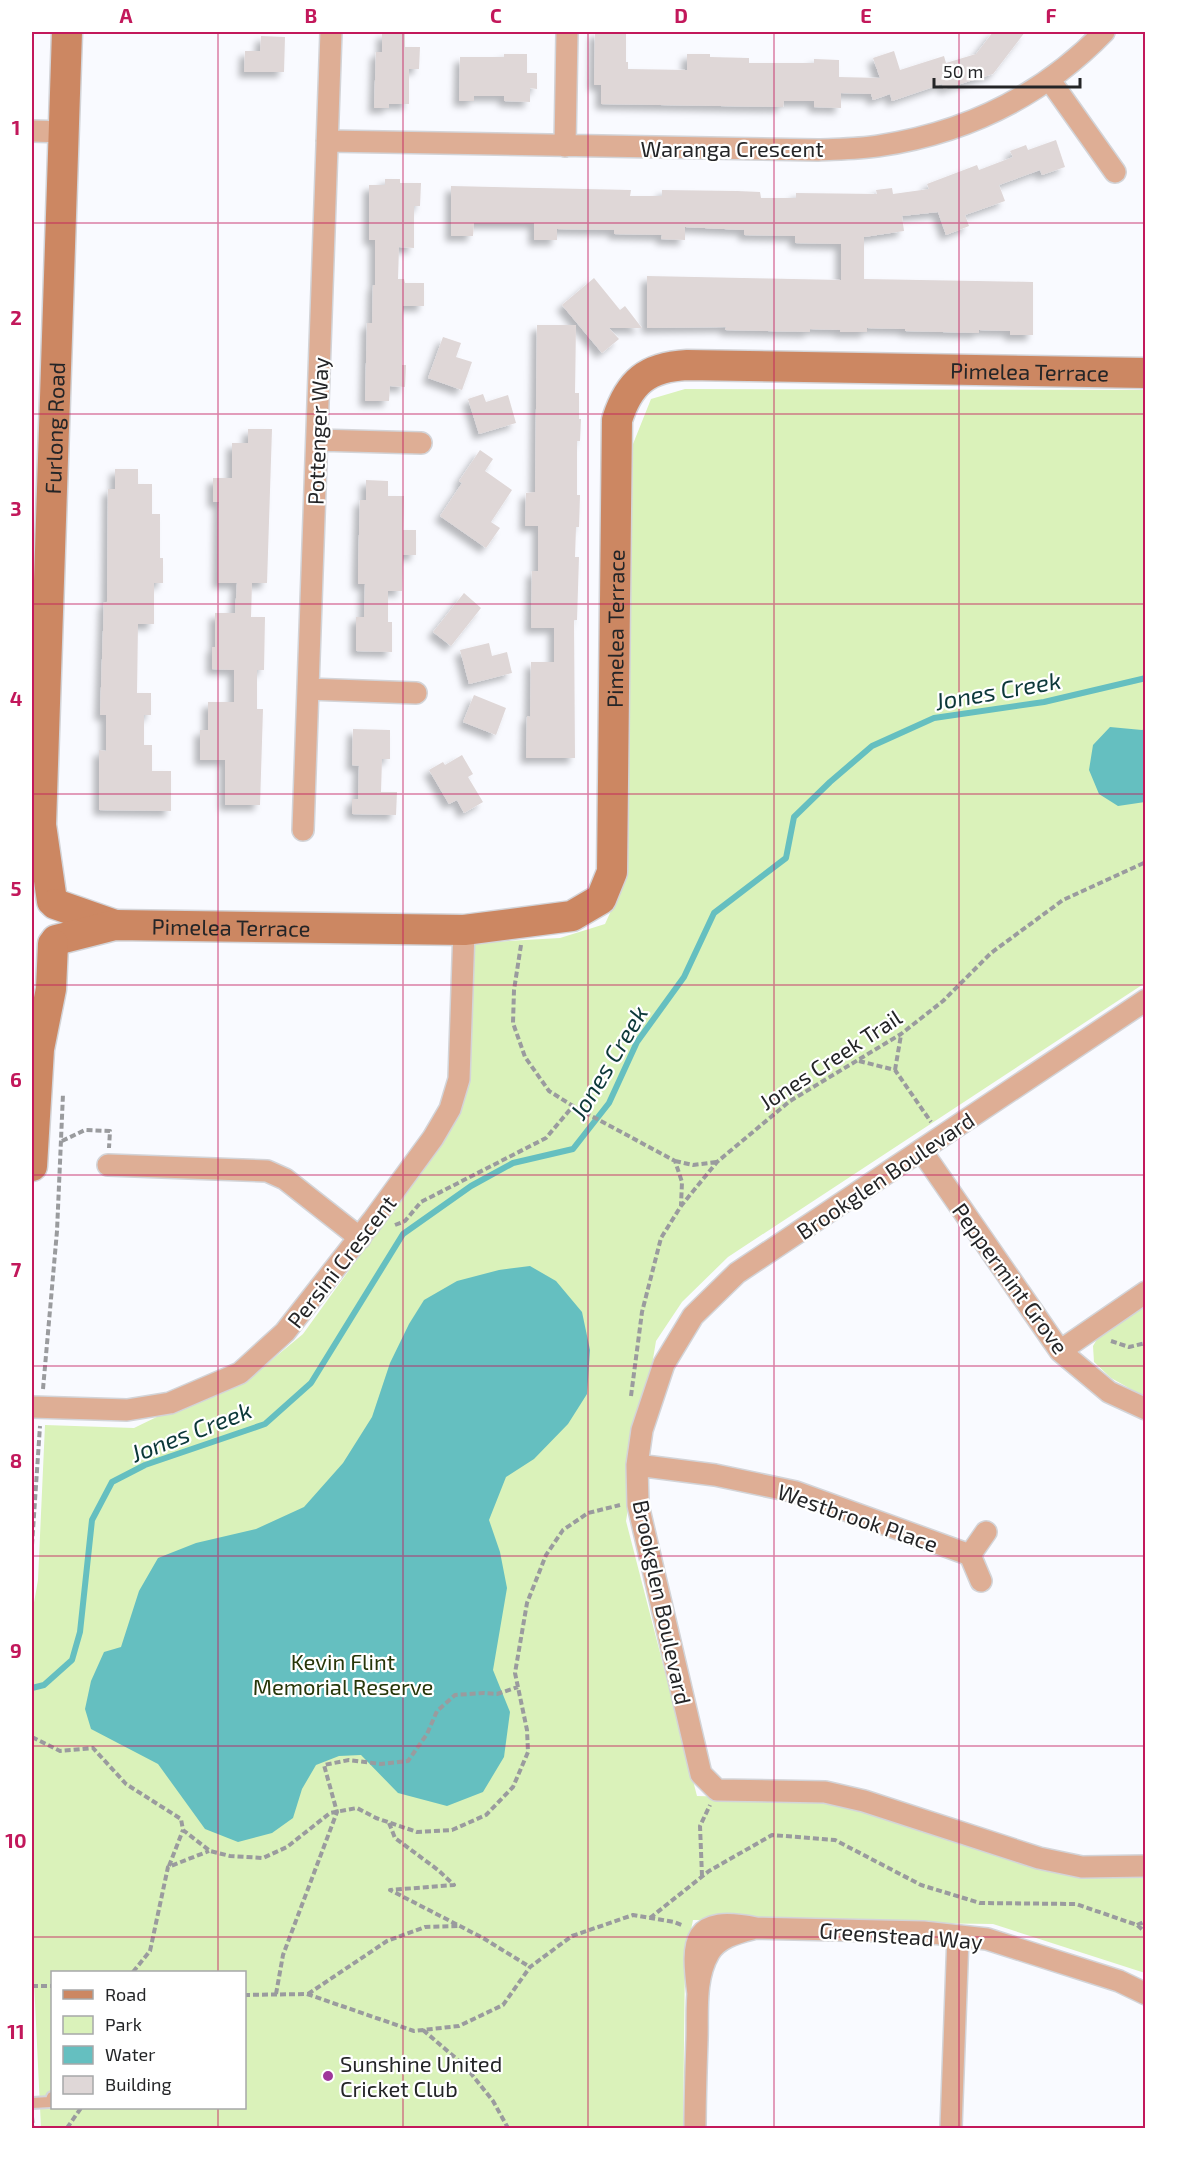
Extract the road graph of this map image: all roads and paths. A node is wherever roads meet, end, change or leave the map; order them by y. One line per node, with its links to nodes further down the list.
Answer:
1 (67, 32): 7 (street, Furlong Road)
2 (331, 32): 8 (street, Pottenger Way)
3 (567, 32): 9 (street)
4 (1104, 32): 5 (street, Waranga Crescent)
5 (1049, 79): 9 (street, Waranga Crescent); 10 (street)
6 (32, 131): 7 (street)
7 (64, 132): 16 (street, Furlong Road)
8 (327, 141): 9 (street, Waranga Crescent); 12 (street, Pottenger Way)
9 (565, 146)
10 (1115, 172)
11 (1146, 373): 22 (street, Pimelea Terrace)
12 (317, 440): 13 (street); 14 (street, Pottenger Way)
13 (421, 443)
14 (308, 689): 15 (street); 18 (street, Pottenger Way)
15 (416, 693)
16 (38, 706): 17 (street, Furlong Road)
17 (41, 825): 19 (street, Furlong Road); 21 (street, Furlong Road)
18 (303, 830)
19 (32, 854)
20 (1146, 862): 28 (path, Jones Creek Trail)
21 (46, 899): 23 (street, Pimelea Terrace); 25 (street, Furlong Road)
22 (522, 923): 24 (street, Pimelea Terrace); 33 (path)
23 (115, 925): 24 (street, Pimelea Terrace); 25 (street, Pimelea Terrace)
24 (464, 930): 41 (street, Persini Crescent)
25 (47, 946): 29 (street)
26 (32, 1000): 29 (street)
27 (1146, 1000): 34 (street, Brookglen Boulevard)
28 (902, 1034): 30 (path, Jones Creek Trail); 31 (path)
29 (39, 1049): 35 (street)
30 (859, 1061): 31 (path); 38 (path, Jones Creek Trail)
31 (895, 1070): 34 (path)
32 (63, 1082): 35 (path)
33 (573, 1106): 37 (path); 41 (path)
34 (941, 1137): 36 (street, Brookglen Boulevard)
35 (42, 1149): 39 (path); 48 (path)
36 (921, 1150): 46 (street, Peppermint Grove); 50 (street, Brookglen Boulevard)
37 (675, 1161): 38 (path); 40 (path)
38 (717, 1162): 40 (path, Jones Creek Trail)
39 (108, 1165): 42 (street)
40 (681, 1206): 47 (path, Jones Creek Trail)
41 (373, 1220): 42 (street, Persini Crescent)
42 (360, 1238): 48 (street, Persini Crescent)
43 (1146, 1292): 44 (street)
44 (1087, 1332): 45 (path); 46 (street)
45 (1146, 1343)
46 (1060, 1351): 49 (street, Peppermint Grove)
47 (630, 1404)
48 (37, 1407): 52 (path)
49 (1146, 1409)
50 (637, 1465): 55 (street, Westbrook Place); 59 (street, Brookglen Boulevard)
51 (628, 1503): 57 (path)
52 (32, 1532): 54 (path)
53 (986, 1532): 55 (street)
54 (32, 1545)
55 (970, 1555): 56 (street)
56 (981, 1581)
57 (518, 1687): 60 (path); 61 (path)
58 (32, 1737): 62 (path)
59 (717, 1790): 64 (street); 66 (path)
60 (338, 1812): 61 (path); 63 (path); 79 (path)
61 (389, 1822): 70 (path)
62 (183, 1830): 63 (path); 65 (path)
63 (210, 1851): 65 (path)
64 (1146, 1866)
65 (168, 1867): 76 (path)
66 (702, 1877): 67 (path); 69 (path)
67 (650, 1918): 73 (path); 75 (path)
68 (1146, 1921): 69 (path)
69 (1137, 1925): 72 (path)
70 (461, 1926): 75 (path); 80 (path)
71 (756, 1928): 73 (street, Greenstead Way); 74 (street, Greenstead Way); 81 (street, Greenstead Way)
72 (1146, 1933)
73 (702, 1934): 81 (street, Greenstead Way)
74 (958, 1936): 82 (street, Greenstead Way); 93 (street)
75 (530, 1967): 84 (path)
76 (134, 1971)
77 (32, 1986): 78 (path)
78 (51, 1986)
79 (276, 1994): 80 (path); 83 (path)
80 (307, 1994): 84 (path)
81 (698, 1994): 92 (street, Greenstead Way)
82 (1146, 1994)
83 (246, 1995)
84 (423, 2030): 91 (path)
85 (51, 2100): 86 (lane)
86 (32, 2103)
87 (80, 2109): 90 (path)
88 (32, 2114): 89 (path)
89 (33, 2128)
90 (67, 2128)
91 (508, 2128)
92 (695, 2128)
93 (951, 2128)

